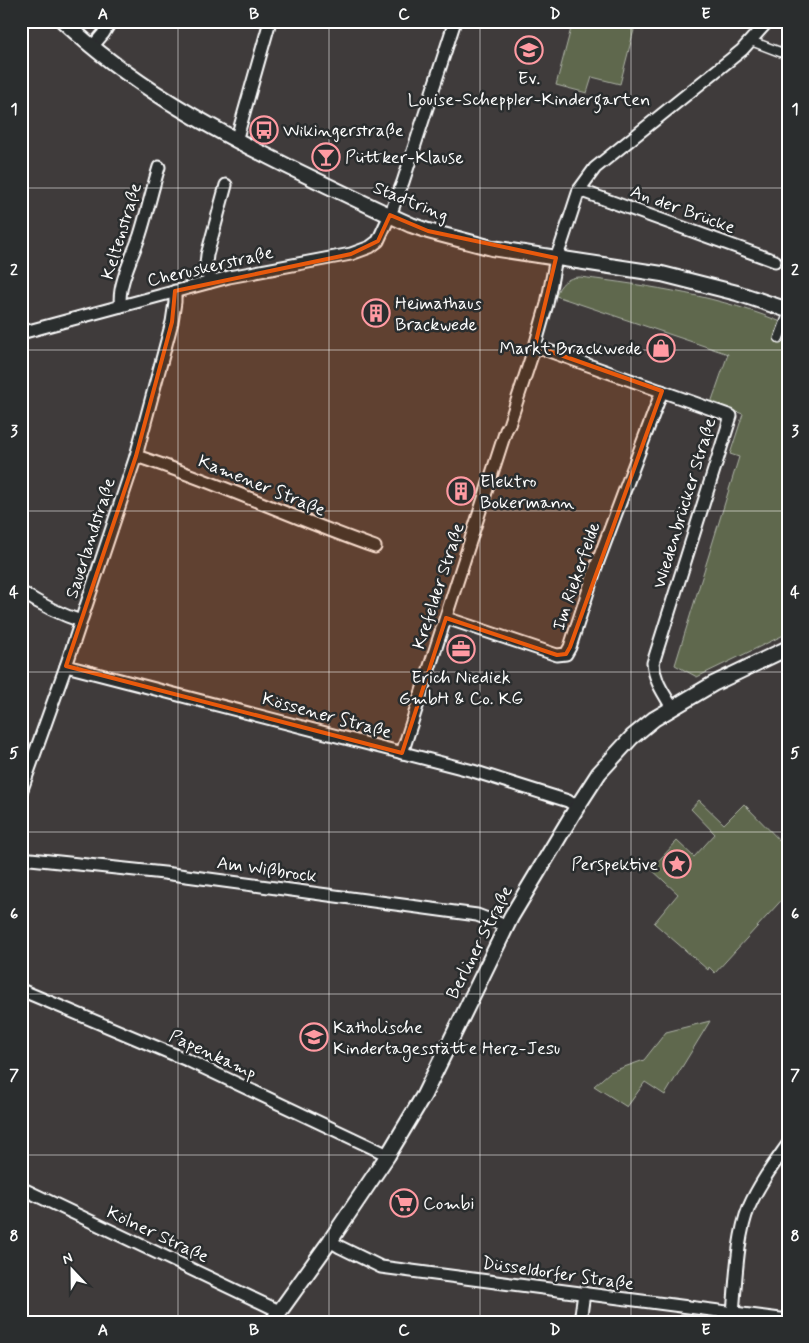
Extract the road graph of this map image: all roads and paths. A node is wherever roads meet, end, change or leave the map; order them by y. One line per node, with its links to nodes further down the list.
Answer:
1 (63, 21): 7 (street, Stadtring)
2 (111, 21): 7 (street)
3 (270, 21): 9 (street)
4 (455, 21): 13 (street)
5 (768, 21): 6 (street, Krefelder Straße)
6 (751, 41): 8 (street); 12 (street, Krefelder Straße)
7 (92, 47): 9 (street, Stadtring)
8 (788, 55)
9 (236, 141): 13 (street, Stadtring)
10 (159, 167): 18 (street, Keltenstraße)
11 (226, 185): 16 (street)
12 (579, 190): 14 (street, Krefelder Straße); 15 (street, An der Brücke)
13 (390, 215): 14 (street, Stadtring); 16 (street, Cheruskerstraße)
14 (556, 258): 19 (street, Stadtring); 23 (street, Krefelder Straße)
15 (775, 261)
16 (210, 282): 17 (street, Cheruskerstraße)
17 (175, 291): 18 (street, Cheruskerstraße); 25 (street, Sauerlandstraße)
18 (121, 306): 21 (street, Cheruskerstraße)
19 (788, 310)
20 (788, 314): 22 (street)
21 (21, 333)
22 (779, 338)
23 (535, 346): 24 (street, Wiedenbrücker Straße); 28 (street, Krefelder Straße)
24 (662, 391): 28 (street, Im Riekerfelde); 32 (street, Wiedenbrücker Straße)
25 (136, 456): 26 (street, Kamener Straße); 29 (street, Sauerlandstraße)
26 (375, 547)
27 (21, 592): 29 (street)
28 (446, 618): 33 (street, Krefelder Straße)
29 (81, 621): 31 (street, Sauerlandstraße)
30 (788, 648): 32 (street, Berliner Straße)
31 (66, 666): 33 (street, Kössener Straße); 34 (street, Sauerlandstraße)
32 (672, 708): 35 (street, Berliner Straße)
33 (402, 753): 35 (street, Kössener Straße)
34 (21, 792)
35 (577, 807): 37 (street, Berliner Straße)
36 (21, 858): 37 (street, Am Wißbrock)
37 (506, 926): 40 (street, Berliner Straße)
38 (21, 990): 40 (street, Papenkamp)
39 (788, 1144): 44 (street)
40 (388, 1155): 42 (street, Berliner Straße)
41 (21, 1188): 45 (street, Kölner Straße)
42 (330, 1241): 43 (street, Düsseldorfer Straße); 45 (street, Berliner Straße)
43 (584, 1294): 44 (street, Düsseldorfer Straße); 47 (street)
44 (732, 1313): 46 (street, Düsseldorfer Straße)
45 (276, 1316)
46 (788, 1320)
47 (580, 1322)

